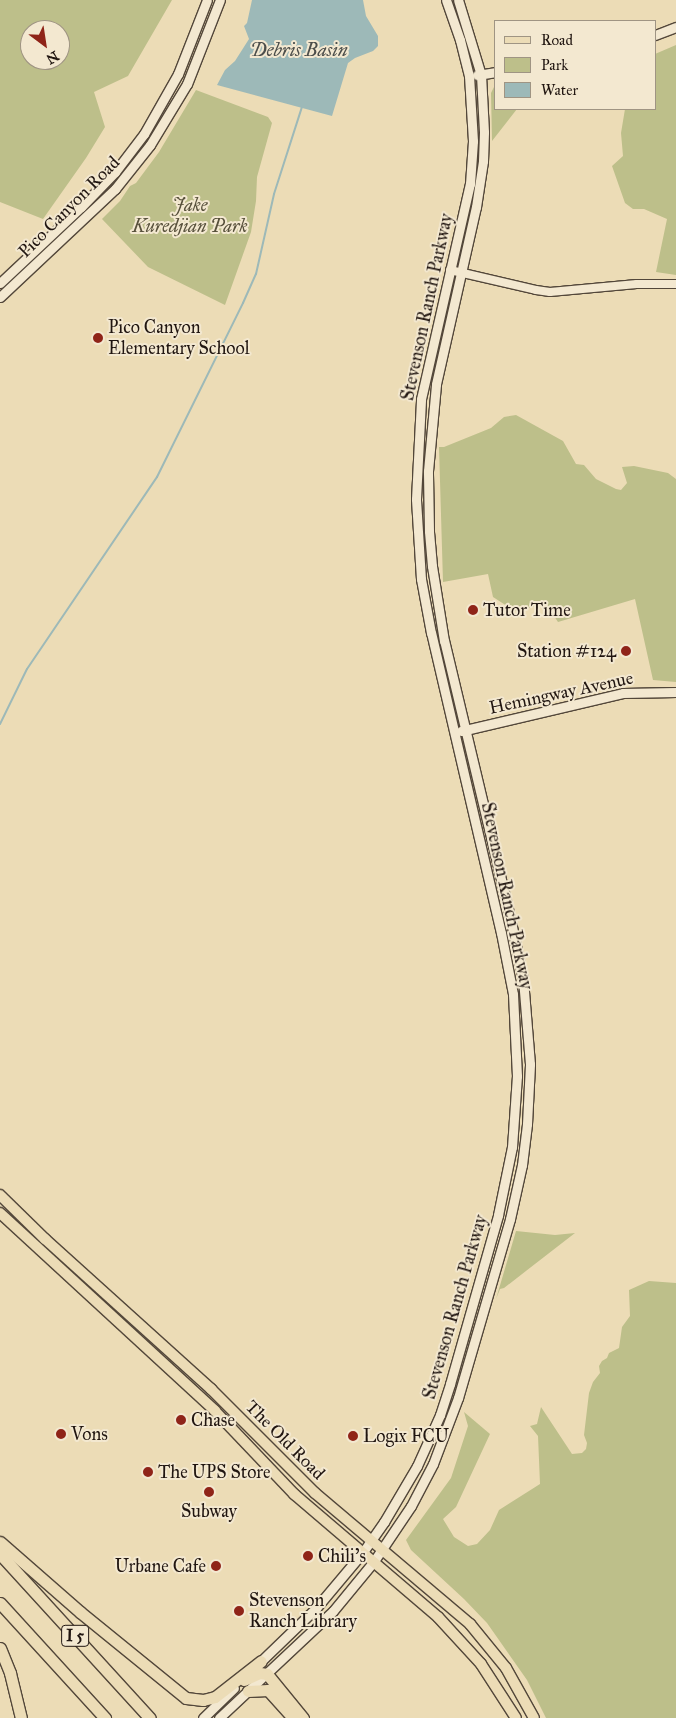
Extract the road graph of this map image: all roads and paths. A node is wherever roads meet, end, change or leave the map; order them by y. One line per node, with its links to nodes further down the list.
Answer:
1 (207, 0): 12 (main road, Pico Canyon Road)
2 (220, 0): 14 (main road, Pico Canyon Road)
3 (446, 0): 9 (main road, Stevenson Ranch Parkway)
4 (458, 0): 8 (main road, Stevenson Ranch Parkway)
5 (676, 27): 6 (main road)
6 (656, 35)
7 (493, 72): 8 (main road)
8 (481, 75): 9 (main road); 11 (main road, Stevenson Ranch Parkway)
9 (469, 76): 10 (main road, Stevenson Ranch Parkway)
10 (450, 270): 11 (street); 17 (main road, Stevenson Ranch Parkway)
11 (461, 272): 13 (street); 16 (main road, Stevenson Ranch Parkway)
12 (0, 283)
13 (676, 284)
14 (0, 297)
15 (676, 692): 16 (main road, Hemingway Avenue)
16 (465, 730): 17 (main road, Hemingway Avenue); 22 (main road, Stevenson Ranch Parkway)
17 (453, 732): 20 (main road, Stevenson Ranch Parkway)
18 (0, 1195): 20 (main road, The Old Road)
19 (0, 1213): 23 (main road, The Old Road)
20 (372, 1540): 22 (main road, The Old Road); 23 (main road, Stevenson Ranch Parkway)
21 (0, 1542): 28 (highway)
22 (383, 1549): 25 (main road, Stevenson Ranch Parkway); 40 (main road, The Old Road)
23 (363, 1552): 25 (main road, The Old Road); 28 (main road, Stevenson Ranch Parkway)
24 (0, 1554): 34 (highway, I 5)
25 (374, 1561): 29 (main road, Stevenson Ranch Parkway); 39 (main road, The Old Road)
26 (0, 1603): 33 (highway, I 5)
27 (0, 1648): 32 (highway)
28 (261, 1660): 30 (main road, Stevenson Ranch Parkway)
29 (267, 1674): 30 (highway); 31 (main road, Stevenson Ranch Parkway); 38 (highway)
30 (239, 1684): 35 (main road, Stevenson Ranch Parkway)
31 (248, 1692): 36 (main road, Stevenson Ranch Parkway); 37 (highway)
32 (21, 1718)
33 (105, 1718)
34 (150, 1718)
35 (203, 1718)
36 (219, 1718)
37 (293, 1718)
38 (303, 1718)
39 (516, 1718)
40 (534, 1718)

